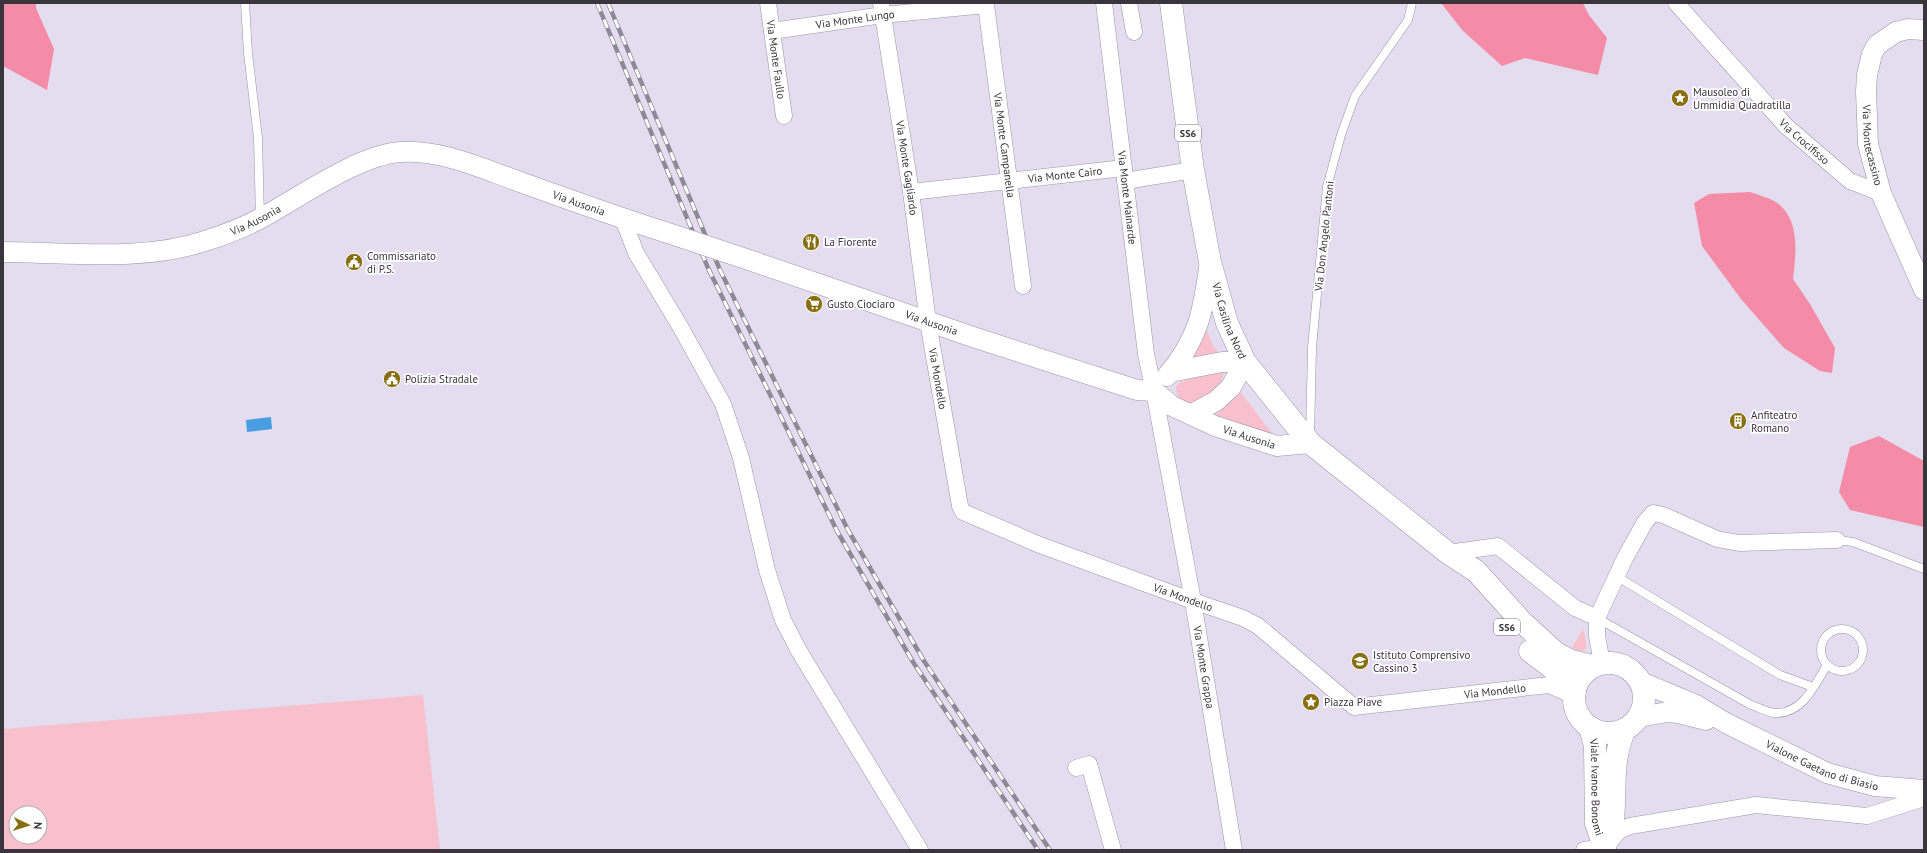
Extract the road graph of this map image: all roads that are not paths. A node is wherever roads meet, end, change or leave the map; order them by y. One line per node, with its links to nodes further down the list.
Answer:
1 (245, 3): 19 (lane)
2 (768, 3): 10 (street, Via Monte Faullo)
3 (1104, 3): 15 (street, Via Monte Mainarde)
4 (1129, 3): 12 (street)
5 (1172, 3): 14 (main road, Via Casilina Nord / SS6)
6 (1412, 3): 30 (lane, Via Don Angelo Pantoni)
7 (1676, 3): 18 (street, Via Crocifisso)
8 (986, 5): 9 (street, Via Monte Lungo); 16 (street, Via Monte Campanella)
9 (882, 9): 10 (street, Via Monte Lungo); 17 (street, Via Monte Gagliardo)
10 (772, 30): 13 (street, Via Monte Faullo)
11 (1924, 30): 18 (street, Via Montecassino)
12 (1134, 32)
13 (784, 116)
14 (1193, 170): 15 (street, Via Monte Cairo); 22 (main road, Via Casilina Nord / SS6)
15 (1125, 175): 16 (street, Via Monte Cairo); 28 (street, Via Monte Mainarde)
16 (1008, 182): 17 (street, Via Monte Cairo); 23 (street, Via Monte Campanella)
17 (911, 192): 25 (street, Via Monte Gagliardo)
18 (1881, 193): 24 (street, Via Montecassino)
19 (260, 219): 20 (street, Via Ausonia); 21 (street, Via Ausonia)
20 (624, 219): 25 (street, Via Ausonia, bridge); 49 (street)
21 (3, 252)
22 (1210, 262): 26 (main road, Via Casilina Nord / SS6); 27 (street)
23 (1023, 286)
24 (1924, 290)
25 (928, 322): 28 (street, Via Ausonia); 35 (street, Via Mondello)
26 (1245, 362): 27 (street); 29 (street); 30 (main road, Via Casilina Nord / SS6)
27 (1170, 372): 28 (street)
28 (1154, 391): 29 (street, Via Ausonia); 35 (street, Via Monte Grappa)
29 (1192, 414): 30 (street, Via Ausonia)
30 (1310, 443): 32 (main road, Via Casilina Nord / SS6)
31 (1837, 540): 33 (lane); 34 (street)
32 (1448, 553): 36 (street); 37 (main road, Via Casilina Nord / SS6); 41 (main road, Via Casilina Nord / SS6)
33 (1924, 569)
34 (1616, 576): 36 (street); 40 (lane)
35 (1193, 601): 41 (street, Via Mondello); 51 (street, Via Monte Grappa)
36 (1597, 618): 37 (street); 40 (lane)
37 (1598, 665): 39 (main road); 41 (main road)
38 (1827, 665): 38 (lane); 40 (lane)
39 (1641, 682): 42 (main road); 43 (street, Vialone Gaetano di Biasio)
40 (1813, 687)
41 (1575, 694): 44 (main road)
42 (1632, 723): 43 (street, Vialone Gaetano di Biasio); 44 (main road); 48 (main road, Viale Ivanoe Bonomi)
43 (1726, 723): 46 (street, Vialone Gaetano di Biasio)
44 (1590, 727): 48 (main road, Viale Ivanoe Bonomi)
45 (1076, 768): 50 (street)
46 (1924, 790)
47 (1924, 798): 48 (street)
48 (1598, 849)
49 (920, 850)
50 (1113, 850)
51 (1234, 850)

